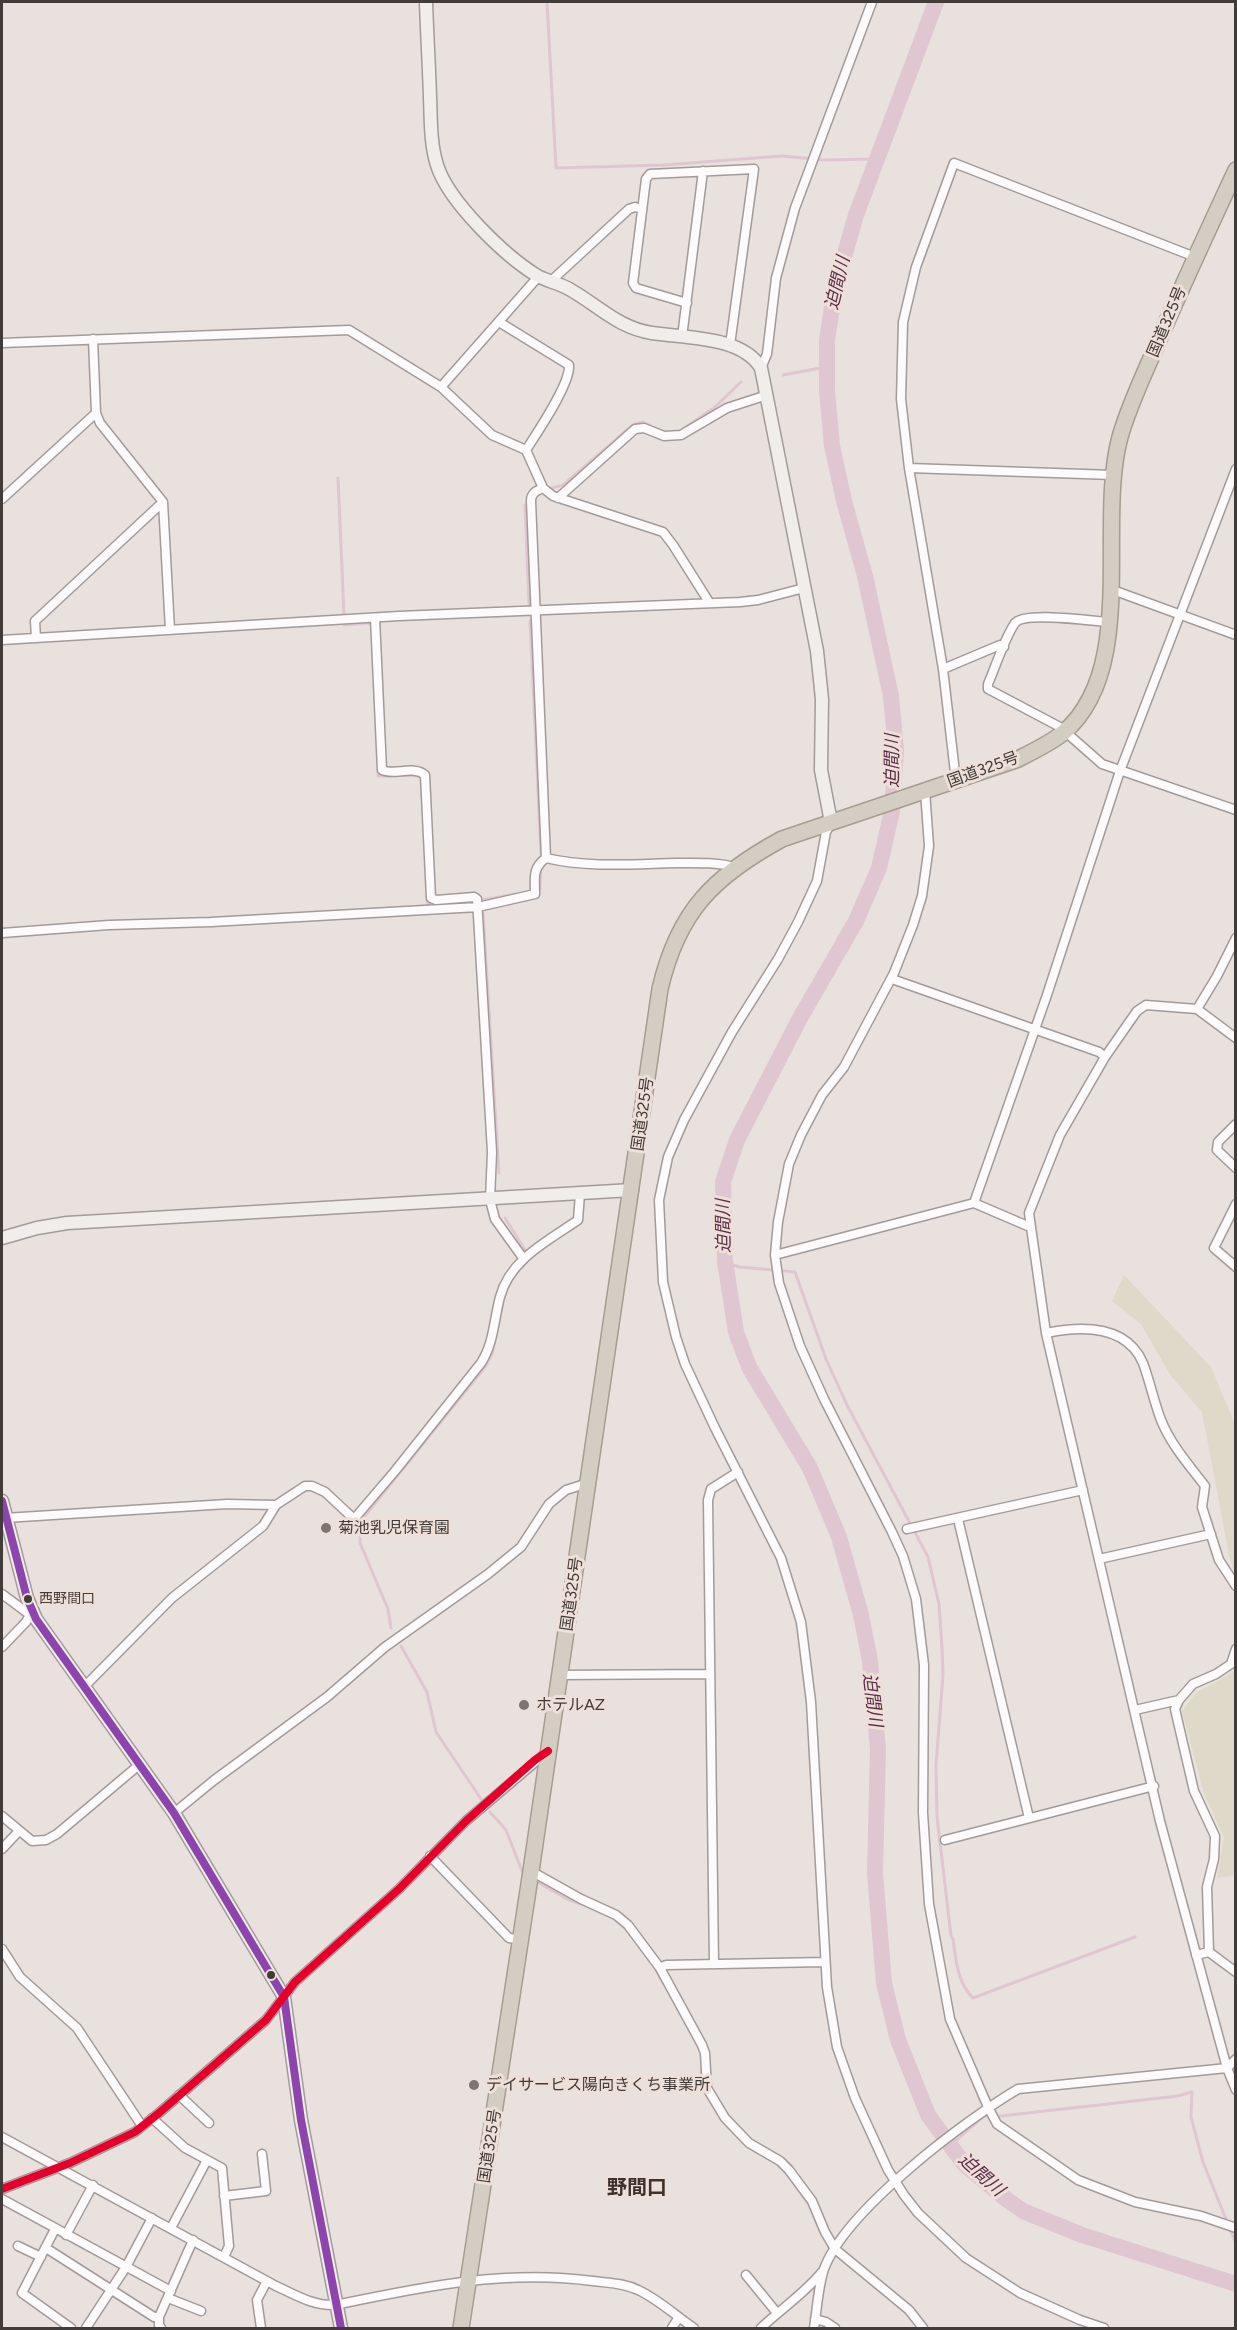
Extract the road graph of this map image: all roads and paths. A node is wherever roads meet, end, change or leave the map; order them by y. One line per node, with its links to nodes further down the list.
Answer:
1 (426, 2): 7 (street)
2 (872, 2): 15 (street)
3 (1236, 170): 6 (highway, 国道325号)
4 (703, 171): 5 (street); 9 (street); 14 (street)
5 (642, 209): 8 (street); 9 (street)
6 (1195, 257): 20 (street); 22 (highway, 国道325号)
7 (538, 277): 8 (street); 10 (street)
8 (551, 281): 11 (street)
9 (687, 303): 11 (street)
10 (500, 322): 16 (street); 19 (street)
11 (682, 337): 14 (street)
12 (93, 339): 13 (street); 16 (street); 18 (street)
13 (2, 343)
14 (730, 345): 15 (street)
15 (761, 368): 17 (street)
16 (441, 387): 19 (street)
17 (767, 395): 24 (street); 27 (street)
18 (96, 413): 25 (street); 26 (street)
19 (526, 450): 23 (street)
20 (909, 468): 22 (street); 39 (street)
21 (1236, 469): 31 (street)
22 (1113, 475): 28 (highway, 国道325号)
23 (543, 488): 24 (street); 30 (street)
24 (558, 498): 29 (street)
25 (2, 499)
26 (163, 502): 34 (street); 36 (street)
27 (804, 588): 29 (street); 45 (street)
28 (1110, 589): 31 (street); 33 (highway, 国道325号)
29 (709, 602): 30 (street)
30 (535, 612): 32 (street); 46 (street)
31 (1179, 614): 35 (street); 41 (street)
32 (375, 618): 34 (street); 48 (street)
33 (1108, 622): 38 (street); 40 (highway, 国道325号)
34 (170, 630): 36 (street)
35 (1236, 635)
36 (36, 638): 37 (street)
37 (2, 640)
38 (1004, 647): 39 (street); 40 (street)
39 (943, 669): 42 (street)
40 (1064, 732): 41 (street); 42 (highway, 国道325号)
41 (1120, 771): 44 (street); 53 (street)
42 (956, 781): 43 (highway, 国道325号)
43 (922, 792): 45 (highway, 国道325号); 51 (street)
44 (1236, 810)
45 (831, 822): 47 (highway, 国道325号); 69 (street)
46 (546, 858): 47 (street); 48 (street)
47 (735, 867): 58 (highway, 国道325号)
48 (478, 907): 49 (street); 60 (street)
49 (2, 933)
50 (1236, 938): 52 (street)
51 (891, 979): 53 (street); 65 (street)
52 (1197, 1009): 54 (street); 55 (street)
53 (1035, 1030): 55 (street); 61 (street)
54 (1236, 1038)
55 (1105, 1057): 63 (street)
56 (1236, 1124): 57 (street)
57 (1236, 1168)
58 (632, 1190): 59 (street); 70 (highway, 国道325号)
59 (579, 1194): 60 (street); 66 (street)
60 (490, 1200): 64 (street); 66 (street)
61 (974, 1203): 63 (street); 65 (street)
62 (1236, 1204): 67 (street)
63 (1030, 1227): 68 (street)
64 (2, 1238)
65 (775, 1255): 113 (street)
66 (523, 1258): 73 (street)
67 (1236, 1267)
68 (1046, 1333): 71 (street); 77 (street)
69 (738, 1472): 84 (street); 104 (street)
70 (588, 1483): 85 (highway, 国道325号); 92 (street)
71 (1083, 1490): 75 (street); 78 (street)
72 (2, 1501): 74 (street)
73 (276, 1505): 74 (street); 86 (street)
74 (5, 1518): 81 (street)
75 (958, 1519): 76 (street); 94 (street)
76 (907, 1529)
77 (1211, 1534): 78 (street); 79 (street)
78 (1099, 1559): 88 (street)
79 (1236, 1586)
80 (2, 1594): 81 (street)
81 (33, 1617): 82 (street); 86 (street)
82 (2, 1647)
83 (1236, 1649): 87 (street)
84 (710, 1674): 85 (street); 105 (street)
85 (560, 1675): 89 (highway, 国道325号)
86 (84, 1687): 90 (street)
87 (1179, 1700): 88 (street); 102 (street)
88 (1135, 1710): 91 (street)
89 (548, 1751): 98 (street); 99 (highway, 国道325号)
90 (140, 1765): 92 (street); 95 (street)
91 (1154, 1786): 94 (street); 103 (street)
92 (174, 1813): 108 (street)
93 (2, 1816): 95 (street)
94 (1029, 1818): 96 (street)
95 (19, 1831): 97 (street)
96 (945, 1840)
97 (2, 1850)
98 (430, 1856): 100 (street); 108 (street)
99 (531, 1871): 100 (highway, 国道325号); 106 (street)
100 (521, 1940): 140 (highway, 国道325号)
101 (2, 1949): 116 (street)
102 (1209, 1952): 103 (street); 107 (street)
103 (1196, 1955): 110 (street)
104 (825, 1962): 105 (street); 121 (street)
105 (714, 1964): 106 (street)
106 (660, 1968): 134 (street)
107 (1236, 1972)
108 (284, 1997): 112 (street); 144 (street)
109 (1236, 2059): 110 (street)
110 (1227, 2068): 111 (street); 113 (street)
111 (1236, 2090)
112 (179, 2095): 114 (street); 115 (street)
113 (988, 2107): 121 (street); 128 (street)
114 (152, 2118): 116 (street); 119 (street)
115 (209, 2123)
116 (142, 2126): 120 (street)
117 (2, 2137): 120 (street)
118 (262, 2154): 124 (street)
119 (207, 2160): 124 (street); 127 (street)
120 (59, 2167): 122 (street); 123 (street)
121 (896, 2182): 134 (street); 161 (street)
122 (93, 2185): 126 (street); 130 (street)
123 (2, 2189)
124 (224, 2196): 136 (street)
125 (2, 2199): 129 (street)
126 (152, 2218): 127 (street); 137 (street)
127 (171, 2228): 131 (street)
128 (1236, 2228)
129 (56, 2229): 130 (street); 133 (street)
130 (66, 2235): 137 (street)
131 (193, 2240): 136 (street); 143 (street)
132 (18, 2246): 135 (street)
133 (46, 2248): 135 (street); 142 (street)
134 (835, 2249): 138 (street); 160 (street)
135 (41, 2257): 150 (street)
136 (224, 2258): 141 (street)
137 (126, 2267): 142 (street); 143 (street)
138 (824, 2270): 146 (street); 149 (street)
139 (746, 2275): 146 (street)
140 (470, 2280): 144 (street); 148 (street); 155 (highway, 国道325号)
141 (267, 2281): 144 (street); 153 (street)
142 (111, 2291): 147 (street); 151 (street)
143 (170, 2294): 145 (street); 147 (street)
144 (335, 2305): 154 (street)
145 (201, 2311)
146 (777, 2313): 158 (street)
147 (159, 2318): 152 (street)
148 (679, 2318): 156 (street); 157 (street)
149 (815, 2324): 159 (street)
150 (71, 2328)
151 (86, 2328)
152 (161, 2328)
153 (261, 2328)
154 (340, 2328)
155 (461, 2328)
156 (672, 2328)
157 (694, 2328)
158 (761, 2328)
159 (835, 2328)
160 (923, 2328)
161 (1104, 2328)

